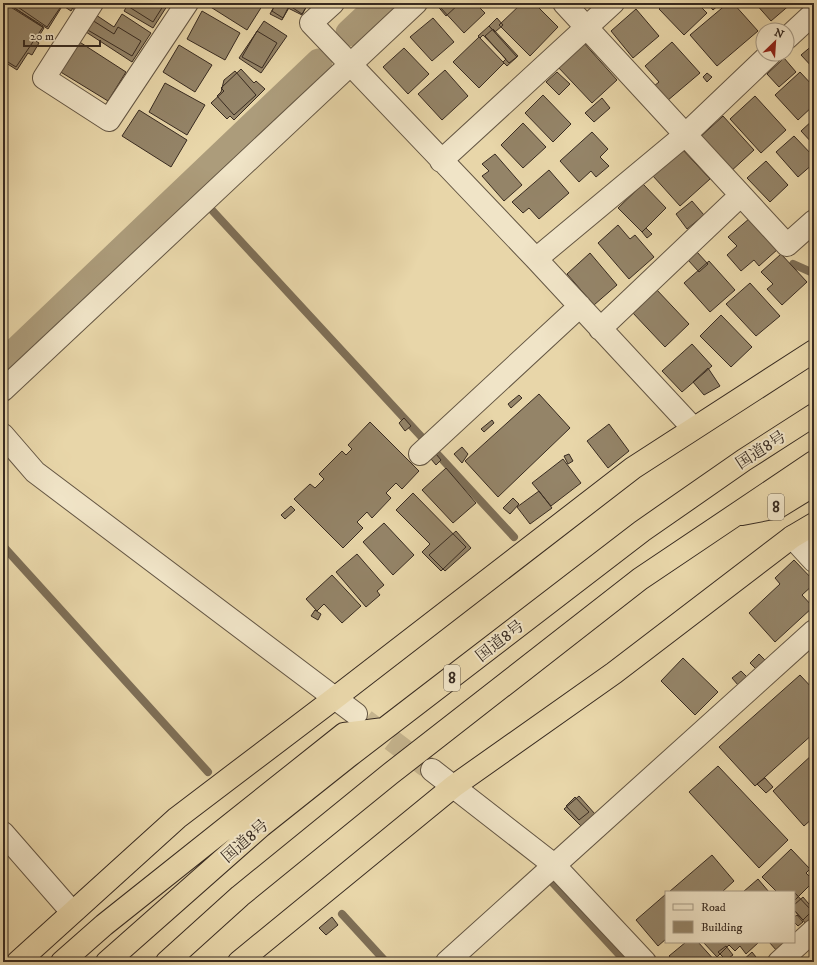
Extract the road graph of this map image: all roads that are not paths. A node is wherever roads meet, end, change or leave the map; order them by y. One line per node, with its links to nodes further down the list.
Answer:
1 (92, 3): 2 (street)
2 (187, 3)
3 (333, 3): 11 (street)
4 (416, 3): 11 (street)
5 (564, 3): 8 (street)
6 (613, 3): 8 (street)
7 (814, 12): 9 (street)
8 (586, 27): 12 (street); 13 (street)
9 (795, 30)
10 (762, 62): 12 (street)
11 (351, 65): 13 (street); 20 (street)
12 (685, 135): 14 (street); 16 (street)
13 (441, 161): 16 (street)
14 (741, 195): 15 (street); 18 (street)
15 (814, 221)
16 (536, 259): 17 (street)
17 (580, 306): 18 (street); 24 (street)
18 (600, 329): 22 (street)
19 (814, 351): 22 (highway)
20 (3, 390)
21 (814, 415): 34 (highway, 国道8号 / 8)
22 (693, 428): 32 (highway)
23 (3, 436): 32 (street)
24 (422, 452)
25 (814, 462): 27 (highway, 8)
26 (814, 485): 27 (highway, 8)
27 (732, 516): 39 (highway, 8)
28 (814, 524): 29 (highway)
29 (792, 537): 30 (street); 36 (highway)
30 (814, 561)
31 (814, 631): 38 (street)
32 (335, 698): 33 (street); 40 (highway)
33 (356, 714)
34 (386, 729): 43 (highway); 44 (highway, 国道8号 / 8)
35 (432, 770): 36 (street)
36 (454, 786): 38 (street); 47 (highway)
37 (3, 833): 40 (street)
38 (554, 865): 48 (street); 49 (street)
39 (240, 896): 45 (highway, 8); 46 (highway)
40 (72, 912): 42 (highway)
41 (814, 930): 50 (street)
42 (18, 962)
43 (62, 962)
44 (107, 962)
45 (167, 962)
46 (190, 962)
47 (239, 962)
48 (447, 962)
49 (644, 962)
50 (779, 962)

